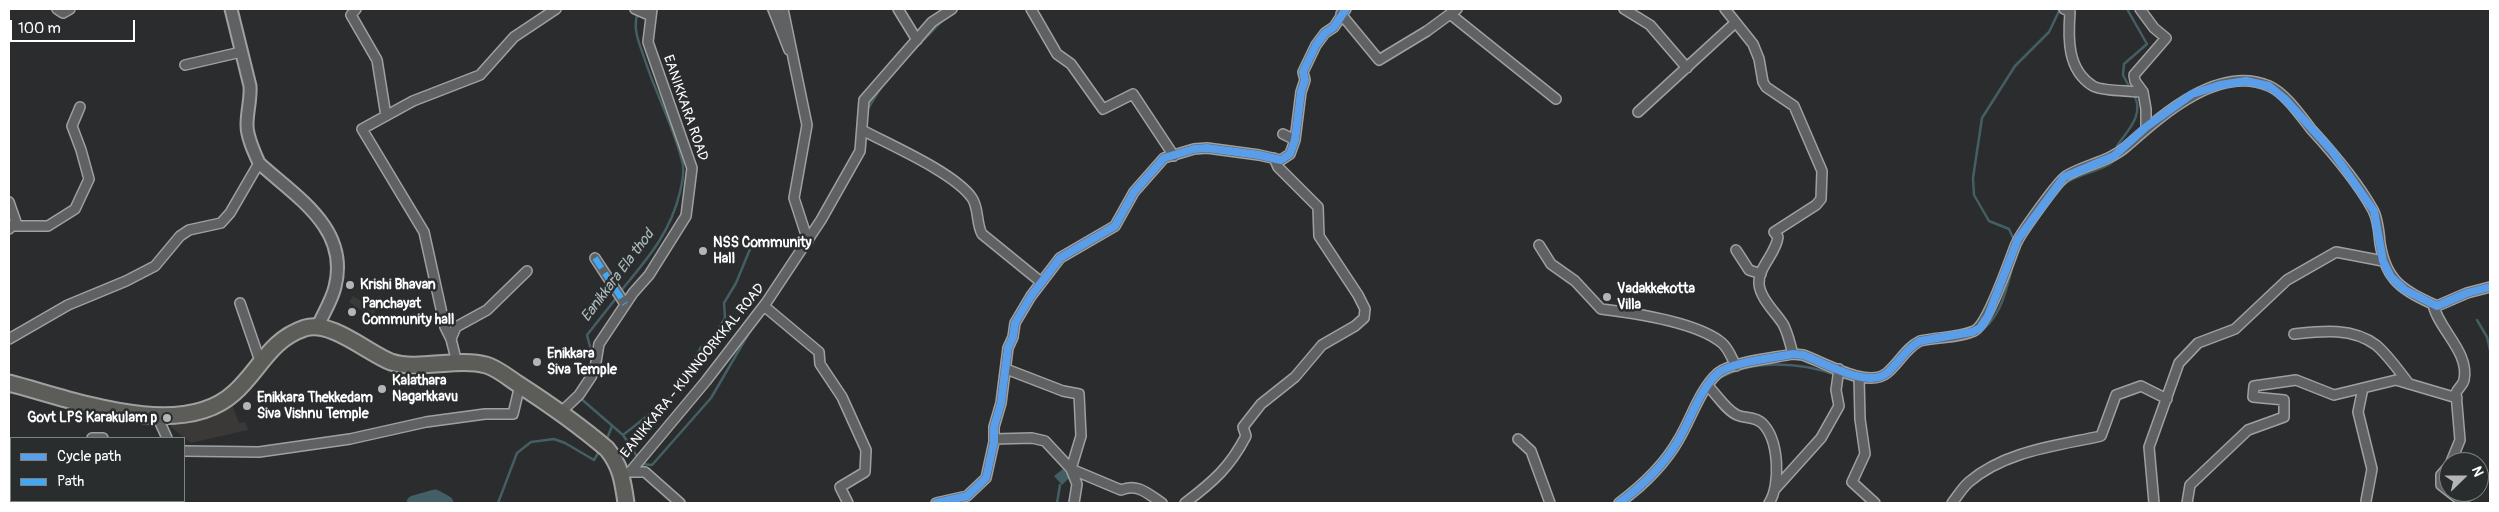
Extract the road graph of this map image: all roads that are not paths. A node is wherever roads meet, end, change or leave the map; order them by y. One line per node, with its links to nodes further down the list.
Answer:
1 (57, 9): 2 (street)
2 (70, 9)
3 (231, 9): 20 (street)
4 (356, 9): 28 (street)
5 (556, 9): 28 (street)
6 (773, 9): 22 (street)
7 (783, 9): 22 (street)
8 (898, 9): 19 (street)
9 (952, 9): 19 (street, EANIKKARA - KUNNOORKKAL ROAD)
10 (1031, 9): 33 (street)
11 (1624, 9): 23 (street)
12 (1726, 9): 18 (street)
13 (2064, 9): 24 (street)
14 (2140, 9): 24 (street)
15 (644, 11): 47 (street, EANIKKARA ROAD)
16 (1343, 11): 17 (street); 32 (street)
17 (1454, 11): 25 (street)
18 (1735, 23): 23 (street); 44 (street)
19 (917, 40): 30 (street, EANIKKARA - KUNNOORKKAL ROAD)
20 (241, 52): 21 (street); 35 (street)
21 (185, 65)
22 (797, 68): 38 (street)
23 (1687, 68): 27 (street)
24 (2135, 91): 29 (street)
25 (1556, 99)
26 (80, 107): 37 (street)
27 (1638, 112)
28 (386, 116): 54 (street)
29 (2146, 128): 42 (street); 61 (street)
30 (862, 130): 38 (street, EANIKKARA - KUNNOORKKAL ROAD); 45 (street)
31 (1283, 134): 32 (street)
32 (1295, 140): 34 (street)
33 (1174, 156): 34 (street); 45 (street)
34 (1274, 158): 86 (street)
35 (259, 162): 51 (street); 53 (street)
36 (9, 202): 37 (street)
37 (12, 228)
38 (806, 244): 50 (street, EANIKKARA - KUNNOORKKAL ROAD)
39 (1539, 245): 58 (street)
40 (1736, 250): 44 (street)
41 (595, 258): 47 (street)
42 (2383, 261): 49 (street); 68 (street)
43 (527, 271): 54 (street)
44 (1761, 274): 55 (street)
45 (1041, 282): 59 (street)
46 (2490, 287): 49 (street)
47 (621, 297): 69 (street, EANIKKARA ROAD)
48 (240, 303): 56 (street)
49 (2433, 304): 67 (street)
50 (764, 306): 77 (street, EANIKKARA - KUNNOORKKAL ROAD); 82 (street)
51 (318, 326): 56 (main road); 57 (main road)
52 (2294, 334): 63 (street)
53 (9, 339)
54 (451, 339): 57 (street)
55 (1793, 354): 58 (street); 60 (street)
56 (260, 361): 70 (main road)
57 (457, 363): 64 (main road)
58 (1736, 366): 65 (street)
59 (1006, 369): 72 (street); 76 (street)
60 (1839, 369): 61 (street); 78 (street)
61 (1859, 377): 90 (street)
62 (9, 383): 70 (main road)
63 (2409, 384): 66 (street); 67 (street)
64 (520, 385): 69 (main road); 74 (street)
65 (1709, 387): 78 (street); 88 (street)
66 (2363, 388): 79 (street); 93 (street)
67 (2457, 398): 75 (street)
68 (2167, 399): 91 (street); 92 (street)
69 (560, 413): 77 (main road)
70 (157, 416): 71 (street)
71 (167, 437)
72 (994, 439): 76 (street); 83 (street)
73 (1518, 439): 87 (street)
74 (185, 451)
75 (2455, 452)
76 (1071, 469): 84 (street); 85 (street)
77 (629, 470): 80 (main road); 81 (street)
78 (1776, 488): 89 (street)
79 (2366, 500)
80 (626, 503)
81 (680, 503)
82 (848, 503)
83 (936, 503)
84 (1074, 503)
85 (1162, 503)
86 (1185, 503)
87 (1550, 503)
88 (1619, 503)
89 (1769, 503)
90 (1875, 503)
91 (1952, 503)
92 (2154, 503)
93 (2188, 503)

